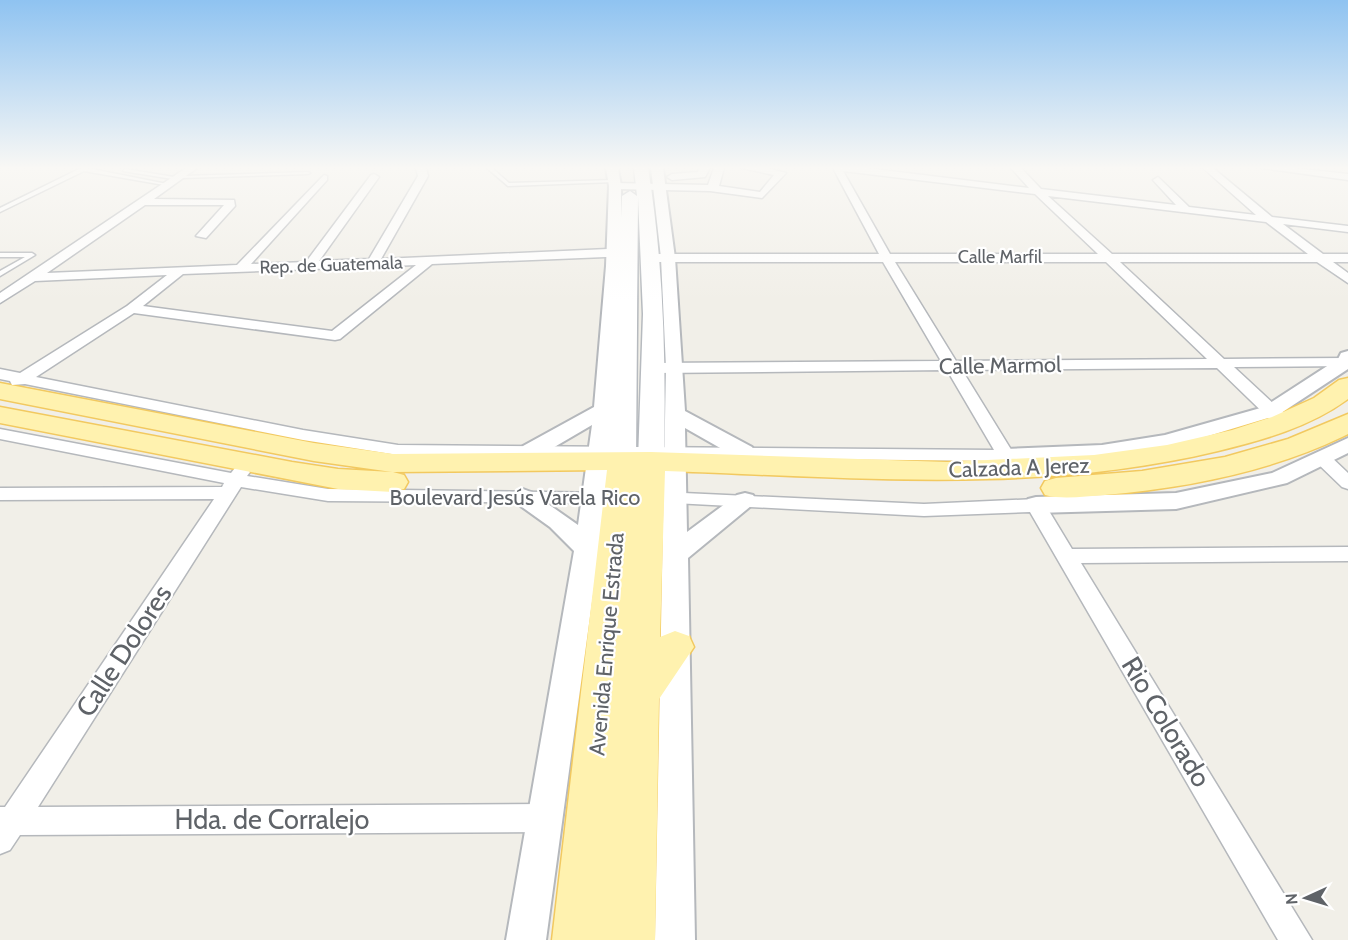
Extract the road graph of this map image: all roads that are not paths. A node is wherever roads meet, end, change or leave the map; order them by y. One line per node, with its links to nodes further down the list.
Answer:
1 (129, 212): 28 (street)
2 (224, 212): 14 (street)
3 (293, 212): 25 (street)
4 (349, 212): 24 (street)
5 (402, 212): 23 (street)
6 (630, 212): 15 (main road, Avenida Enrique Estrada)
7 (655, 212): 20 (main road, Avenida Enrique Estrada)
8 (862, 212): 18 (street)
9 (1058, 212): 17 (street)
10 (1202, 212): 12 (street)
11 (1260, 212): 12 (street)
12 (1270, 220): 13 (street); 19 (street)
13 (1348, 229)
14 (202, 236)
15 (622, 252): 22 (street, Rep. de Guatemala); 32 (main road, Avenida Enrique Estrada); 33 (street)
16 (0, 255): 27 (lane)
17 (1107, 256): 18 (street, Calle Marfil); 19 (street, Calle Marfil); 34 (street)
18 (886, 257): 20 (street, Calle Marfil); 35 (street)
19 (1319, 257): 21 (street, Calle Marfil); 29 (street)
20 (660, 258): 36 (main road, Avenida Enrique Estrada)
21 (1348, 258)
22 (429, 260): 23 (street, Rep. de Guatemala); 31 (street)
23 (373, 263): 24 (street, Rep. de Guatemala)
24 (310, 266): 25 (street, Rep. de Guatemala)
25 (242, 268): 26 (street, Rep. de Guatemala)
26 (180, 271): 28 (street, Rep. de Guatemala); 31 (street)
27 (0, 274)
28 (32, 277): 30 (street)
29 (1348, 279)
30 (0, 299)
31 (132, 309): 38 (street)
32 (628, 312): 33 (main road); 51 (main road, Avenida Enrique Estrada)
33 (608, 348): 39 (street)
34 (1218, 363): 35 (street, Calle Marmol); 37 (street, Calle Marmol); 41 (street)
35 (953, 365): 36 (street, Calle Marmol); 48 (street)
36 (665, 368): 40 (street); 51 (main road, Avenida Enrique Estrada)
37 (1347, 368): 41 (main road, Calzada A Jerez)
38 (5, 390): 44 (street, Boulevard Jesús Varela Rico); 50 (main road, Boulevard Jesús Varela Rico)
39 (604, 410): 46 (street); 51 (street)
40 (675, 414): 47 (street); 51 (street)
41 (1278, 417): 48 (street); 51 (main road, Calzada A Jerez)
42 (1348, 422): 51 (main road, Calzada A Jerez)
43 (0, 434): 50 (street, Boulevard Jesús Varela Rico)
44 (303, 435): 46 (street, Boulevard Jesús Varela Rico); 50 (main road)
45 (1348, 445): 49 (street)
46 (531, 451): 51 (street, Boulevard Jesús Varela Rico)
47 (744, 452): 48 (street, Boulevard Jesús Varela Rico); 51 (street, Boulevard Jesús Varela Rico)
48 (1006, 456)
49 (1322, 458): 52 (street); 56 (street)
50 (243, 470): 51 (main road, Boulevard Jesús Varela Rico); 53 (street); 54 (street, Boulevard Jesús Varela Rico); 64 (street, Calle Dolores)
51 (636, 473): 54 (street, Boulevard Jesús Varela Rico); 55 (street, Boulevard Jesús Varela Rico); 57 (street); 59 (street); 62 (main road, Avenida Enrique Estrada); 66 (main road, Avenida Enrique Estrada)
52 (1348, 483)
53 (0, 494)
54 (524, 497): 57 (street)
55 (745, 501): 56 (street, Boulevard Jesús Varela Rico); 59 (street)
56 (1036, 505): 60 (street, Rio Colorado)
57 (586, 548): 63 (street)
58 (1348, 554): 60 (street)
59 (675, 555): 61 (street)
60 (1066, 556): 69 (street, Rio Colorado)
61 (675, 647): 62 (main road); 68 (street)
62 (639, 695): 67 (main road, Avenida Enrique Estrada)
63 (544, 818): 64 (street, Hda. de Corralejo); 65 (street)
64 (4, 827)
65 (526, 940)
66 (578, 940)
67 (629, 940)
68 (675, 940)
69 (1296, 940)

